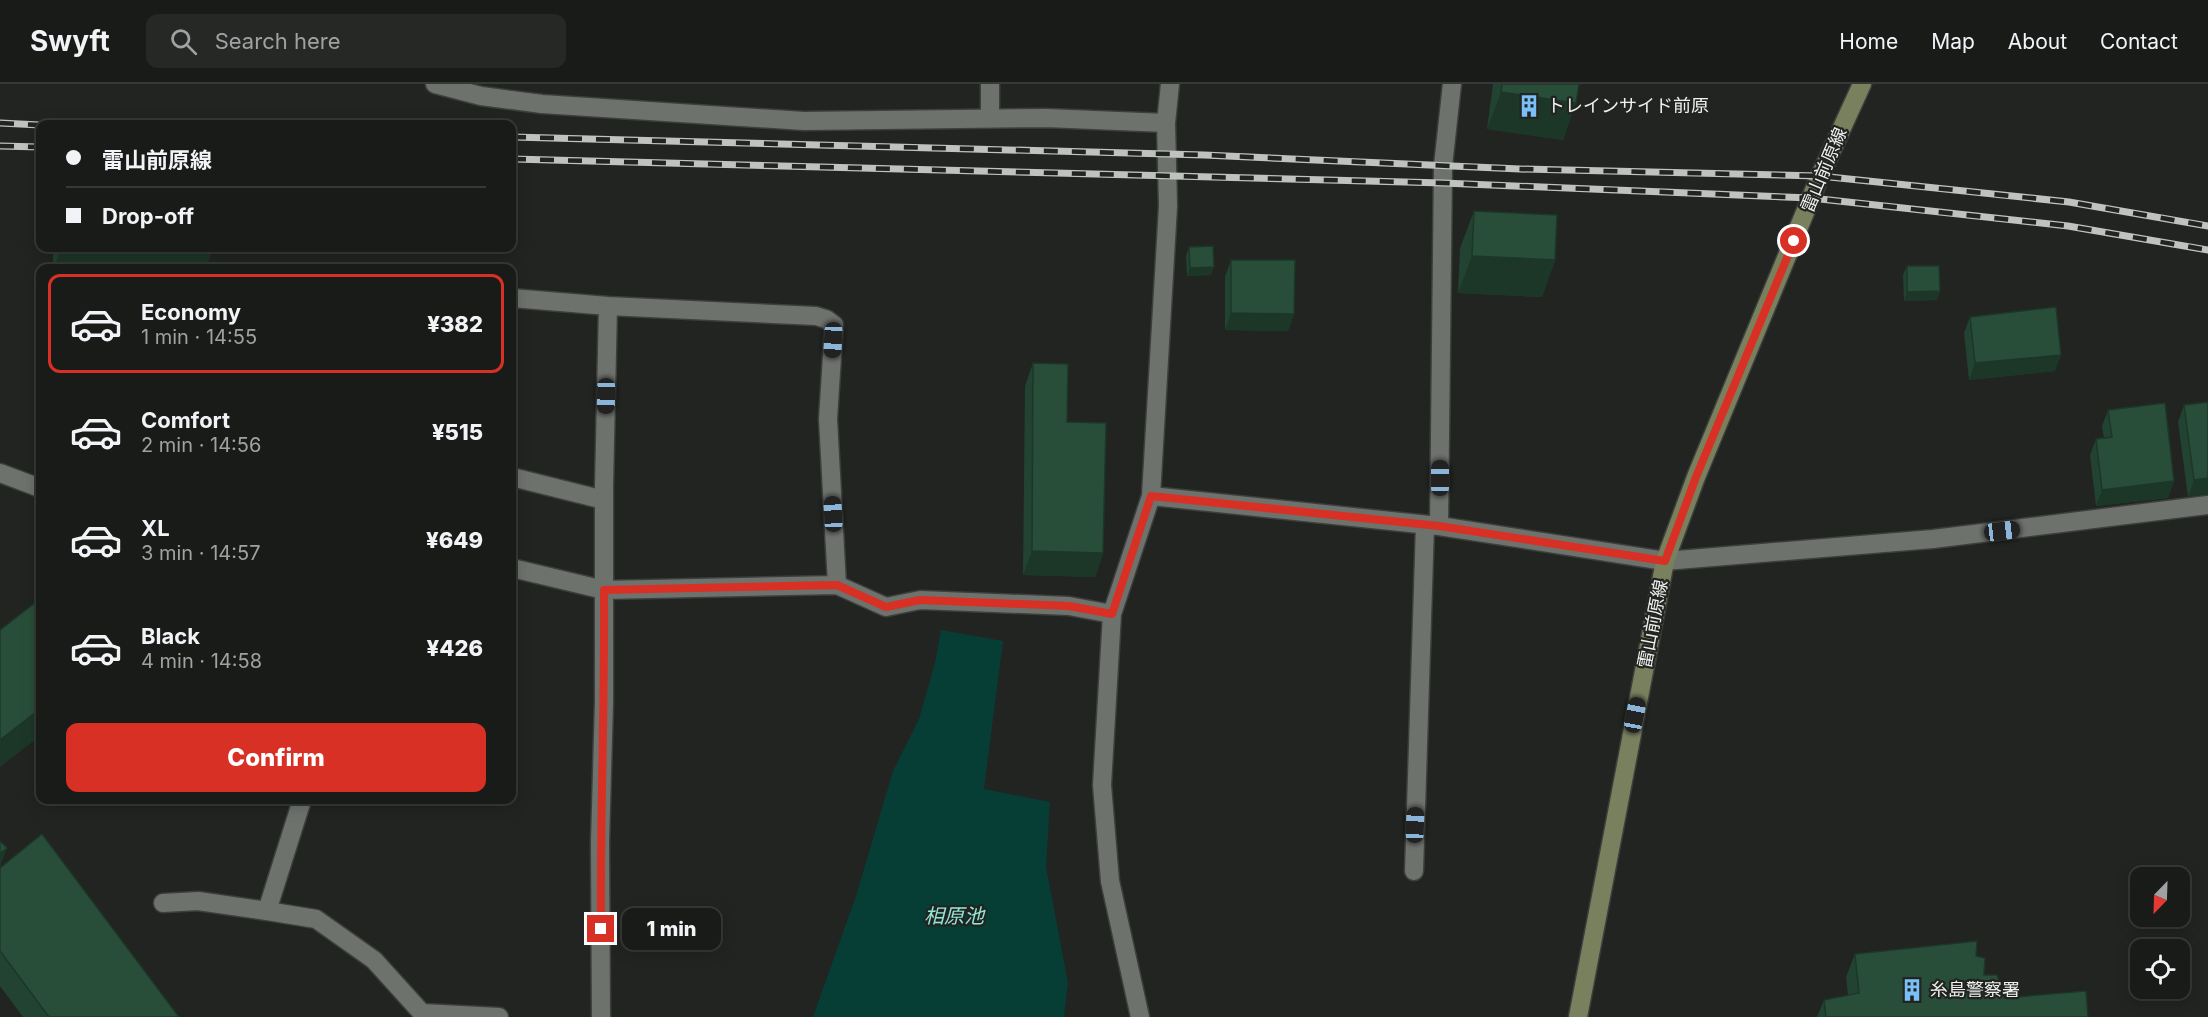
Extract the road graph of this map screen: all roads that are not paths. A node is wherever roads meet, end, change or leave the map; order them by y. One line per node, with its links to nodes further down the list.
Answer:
1 (435, 84): 6 (street)
2 (990, 84): 7 (street)
3 (1170, 84): 8 (street)
4 (1452, 84): 17 (street)
5 (1862, 84): 18 (main road, 雷山前原線)
6 (483, 90): 7 (street)
7 (990, 119): 8 (street)
8 (1166, 123): 14 (street)
9 (516, 298): 10 (street)
10 (609, 306): 15 (street); 20 (street)
11 (0, 473): 13 (street)
12 (516, 478): 15 (street)
13 (36, 486)
14 (1151, 496): 17 (street); 22 (street)
15 (604, 500): 21 (street)
16 (2208, 505): 18 (street)
17 (1432, 526): 18 (street); 24 (street)
18 (1665, 561): 30 (main road, 雷山前原線)
19 (516, 569): 21 (street)
20 (837, 585): 21 (street); 22 (street)
21 (604, 590): 28 (street)
22 (1112, 614): 29 (street)
23 (301, 804): 26 (street)
24 (1414, 871)
25 (164, 903): 26 (street)
26 (267, 911): 27 (street)
27 (499, 1017)
28 (602, 1017)
29 (1140, 1017)
30 (1578, 1017)

